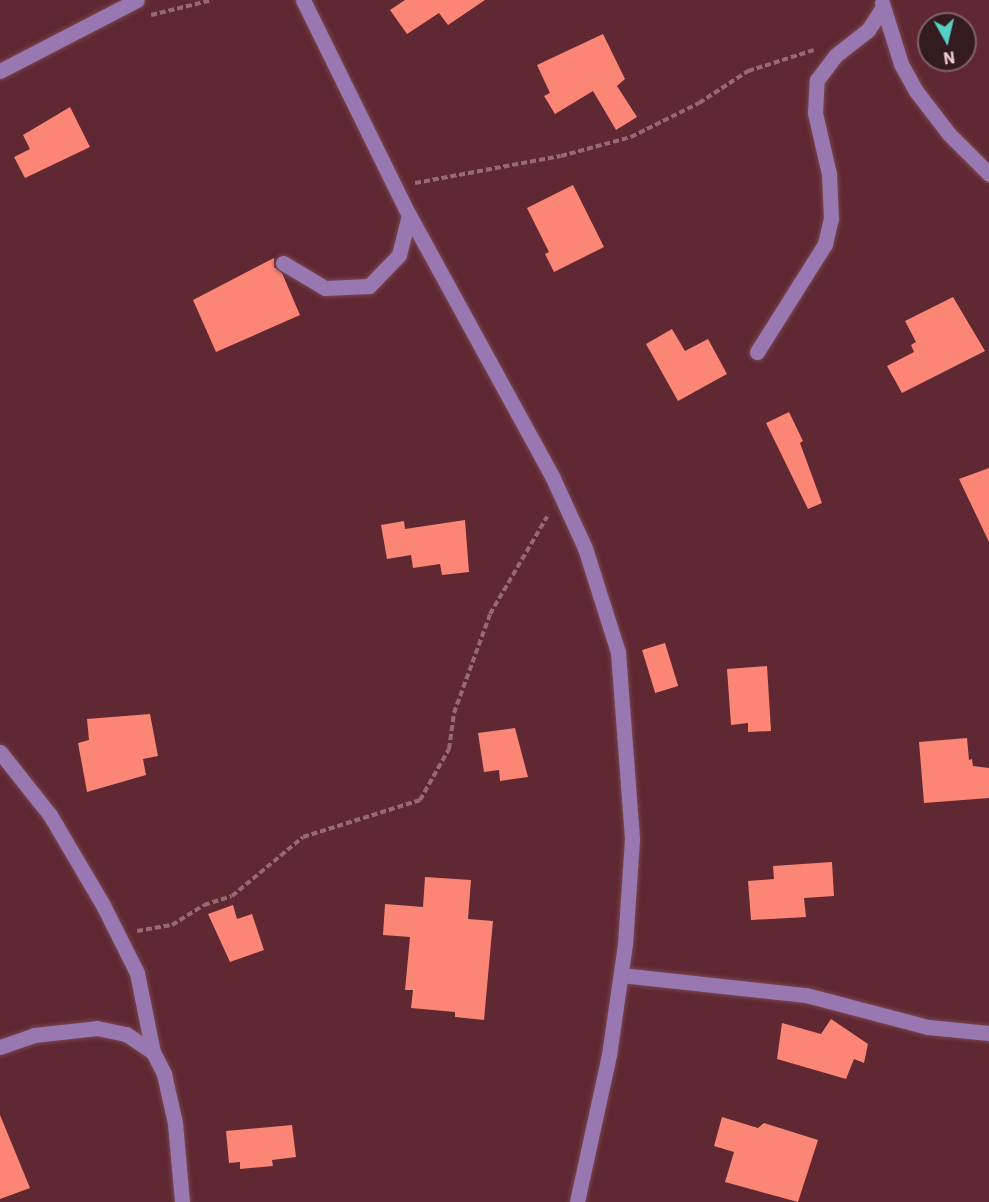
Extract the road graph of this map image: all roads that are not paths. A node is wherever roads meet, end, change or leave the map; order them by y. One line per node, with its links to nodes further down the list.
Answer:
1 (137, 0): 4 (street)
2 (303, 0): 6 (street)
3 (882, 4): 5 (street); 8 (street)
4 (0, 71)
5 (989, 174)
6 (409, 215): 7 (street); 10 (street)
7 (283, 263)
8 (757, 352)
9 (0, 752): 13 (street)
10 (621, 975): 11 (street); 15 (street)
11 (989, 1033)
12 (0, 1047): 13 (street)
13 (153, 1052): 14 (street)
14 (182, 1202)
15 (577, 1202)

